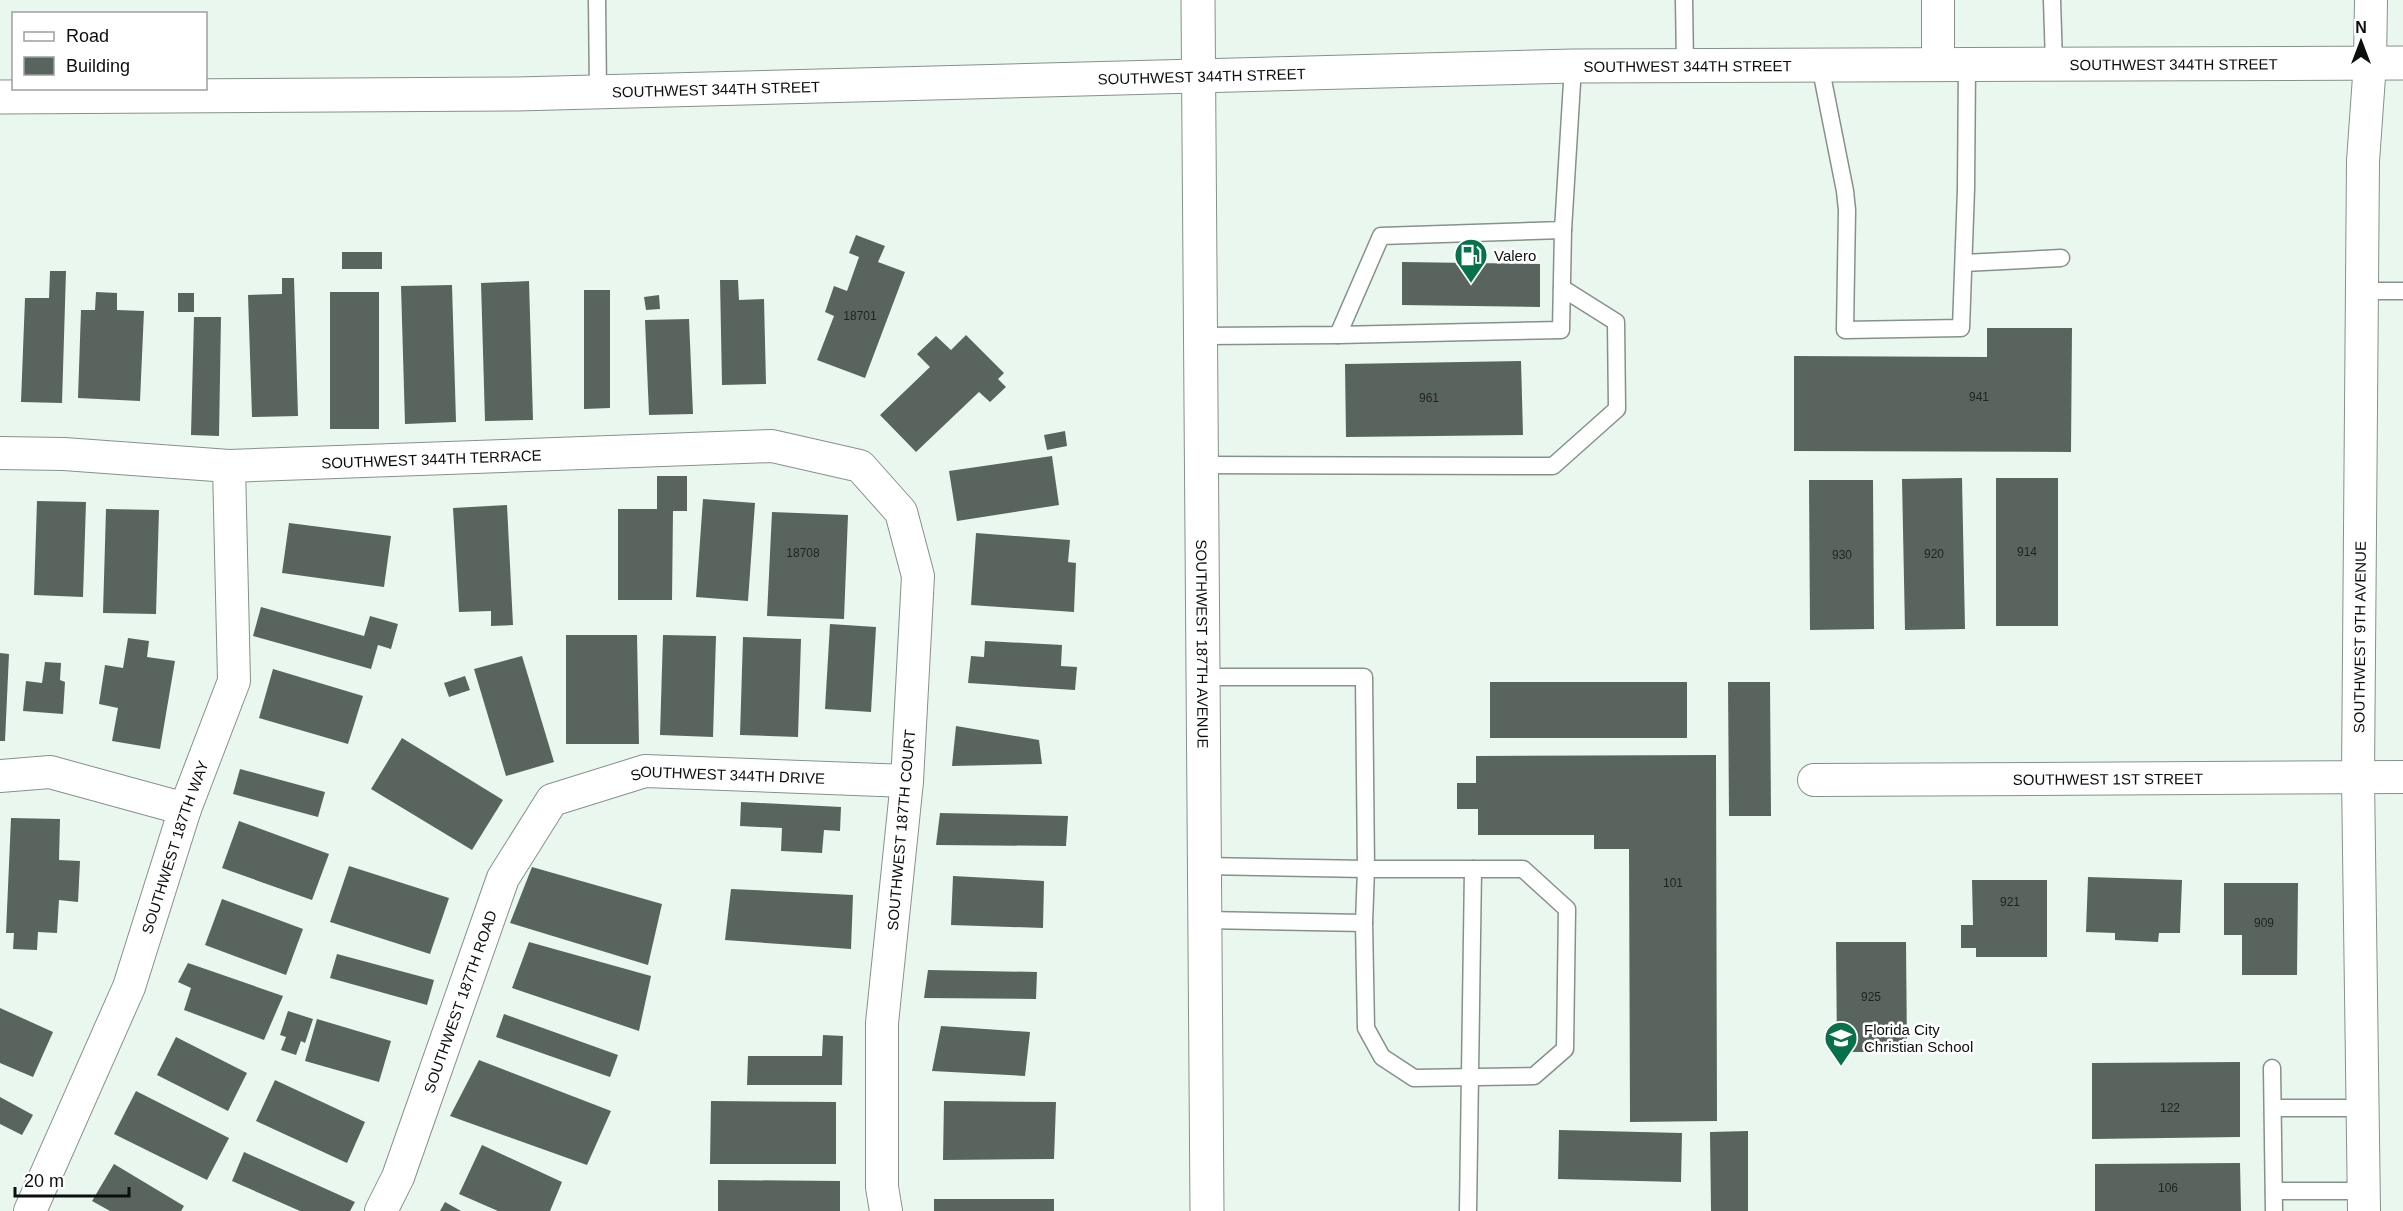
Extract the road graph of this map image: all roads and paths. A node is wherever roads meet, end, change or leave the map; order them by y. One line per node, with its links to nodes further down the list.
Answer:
1 (597, 0): 15 (lane)
2 (1198, 0): 14 (main road, SOUTHWEST 187TH AVENUE)
3 (1684, 0): 13 (lane)
4 (1938, 0): 11 (street)
5 (2052, 0): 9 (lane)
6 (2371, 0): 7 (street, SOUTHWEST 9TH AVENUE)
7 (2370, 63): 8 (main road, SOUTHWEST 344TH STREET); 9 (main road, SOUTHWEST 344TH STREET); 21 (street, SOUTHWEST 9TH AVENUE)
8 (2403, 63)
9 (2054, 64): 11 (main road, SOUTHWEST 344TH STREET)
10 (1820, 65): 11 (main road, SOUTHWEST 344TH STREET); 13 (main road, SOUTHWEST 344TH STREET); 19 (lane)
11 (1952, 65): 19 (lane)
12 (1573, 66): 13 (main road, SOUTHWEST 344TH STREET); 14 (main road, SOUTHWEST 344TH STREET); 17 (lane)
13 (1685, 66)
14 (1200, 76): 15 (main road, SOUTHWEST 344TH STREET); 24 (main road, SOUTHWEST 187TH AVENUE)
15 (598, 92): 16 (main road, SOUTHWEST 344TH STREET)
16 (0, 97)
17 (1563, 230): 20 (lane); 23 (lane)
18 (2061, 258): 19 (lane)
19 (1964, 263)
20 (1562, 288): 23 (lane); 26 (lane)
21 (2362, 291): 22 (lane); 31 (street, SOUTHWEST 9TH AVENUE)
22 (2403, 291)
23 (1338, 334): 24 (lane)
24 (1201, 336): 26 (main road, SOUTHWEST 187TH AVENUE)
25 (0, 453): 27 (street, SOUTHWEST 344TH TERRACE)
26 (1201, 465): 29 (main road, SOUTHWEST 187TH AVENUE)
27 (229, 466): 28 (street, SOUTHWEST 344TH TERRACE); 36 (street, SOUTHWEST 187TH WAY)
28 (860, 466): 34 (street, SOUTHWEST 187TH COURT)
29 (1204, 677): 37 (main road, SOUTHWEST 187TH AVENUE); 38 (lane)
30 (0, 776): 36 (street)
31 (2358, 777): 32 (street, SOUTHWEST 1ST STREET); 33 (street, SOUTHWEST 1ST STREET); 44 (street, SOUTHWEST 9TH AVENUE)
32 (2403, 777)
33 (1814, 780)
34 (907, 782): 35 (street, SOUTHWEST 344TH DRIVE); 50 (street, SOUTHWEST 187TH COURT)
35 (552, 800): 49 (street, SOUTHWEST 187TH ROAD)
36 (185, 809): 48 (street, SOUTHWEST 187TH WAY)
37 (1205, 866): 38 (lane); 40 (main road, SOUTHWEST 187TH AVENUE)
38 (1366, 870): 39 (lane); 41 (lane)
39 (1473, 870): 43 (lane); 43 (lane)
40 (1205, 920): 41 (lane); 51 (main road, SOUTHWEST 187TH AVENUE)
41 (1364, 923): 43 (lane)
42 (2272, 1068): 45 (lane)
43 (1468, 1077): 52 (lane)
44 (2362, 1107): 45 (lane); 47 (street, SOUTHWEST 9TH AVENUE)
45 (2273, 1108): 46 (lane)
46 (2274, 1191): 47 (lane); 53 (lane)
47 (2364, 1201)
48 (30, 1211)
49 (381, 1211)
50 (886, 1211)
51 (1207, 1211)
52 (1468, 1211)
53 (2274, 1211)

